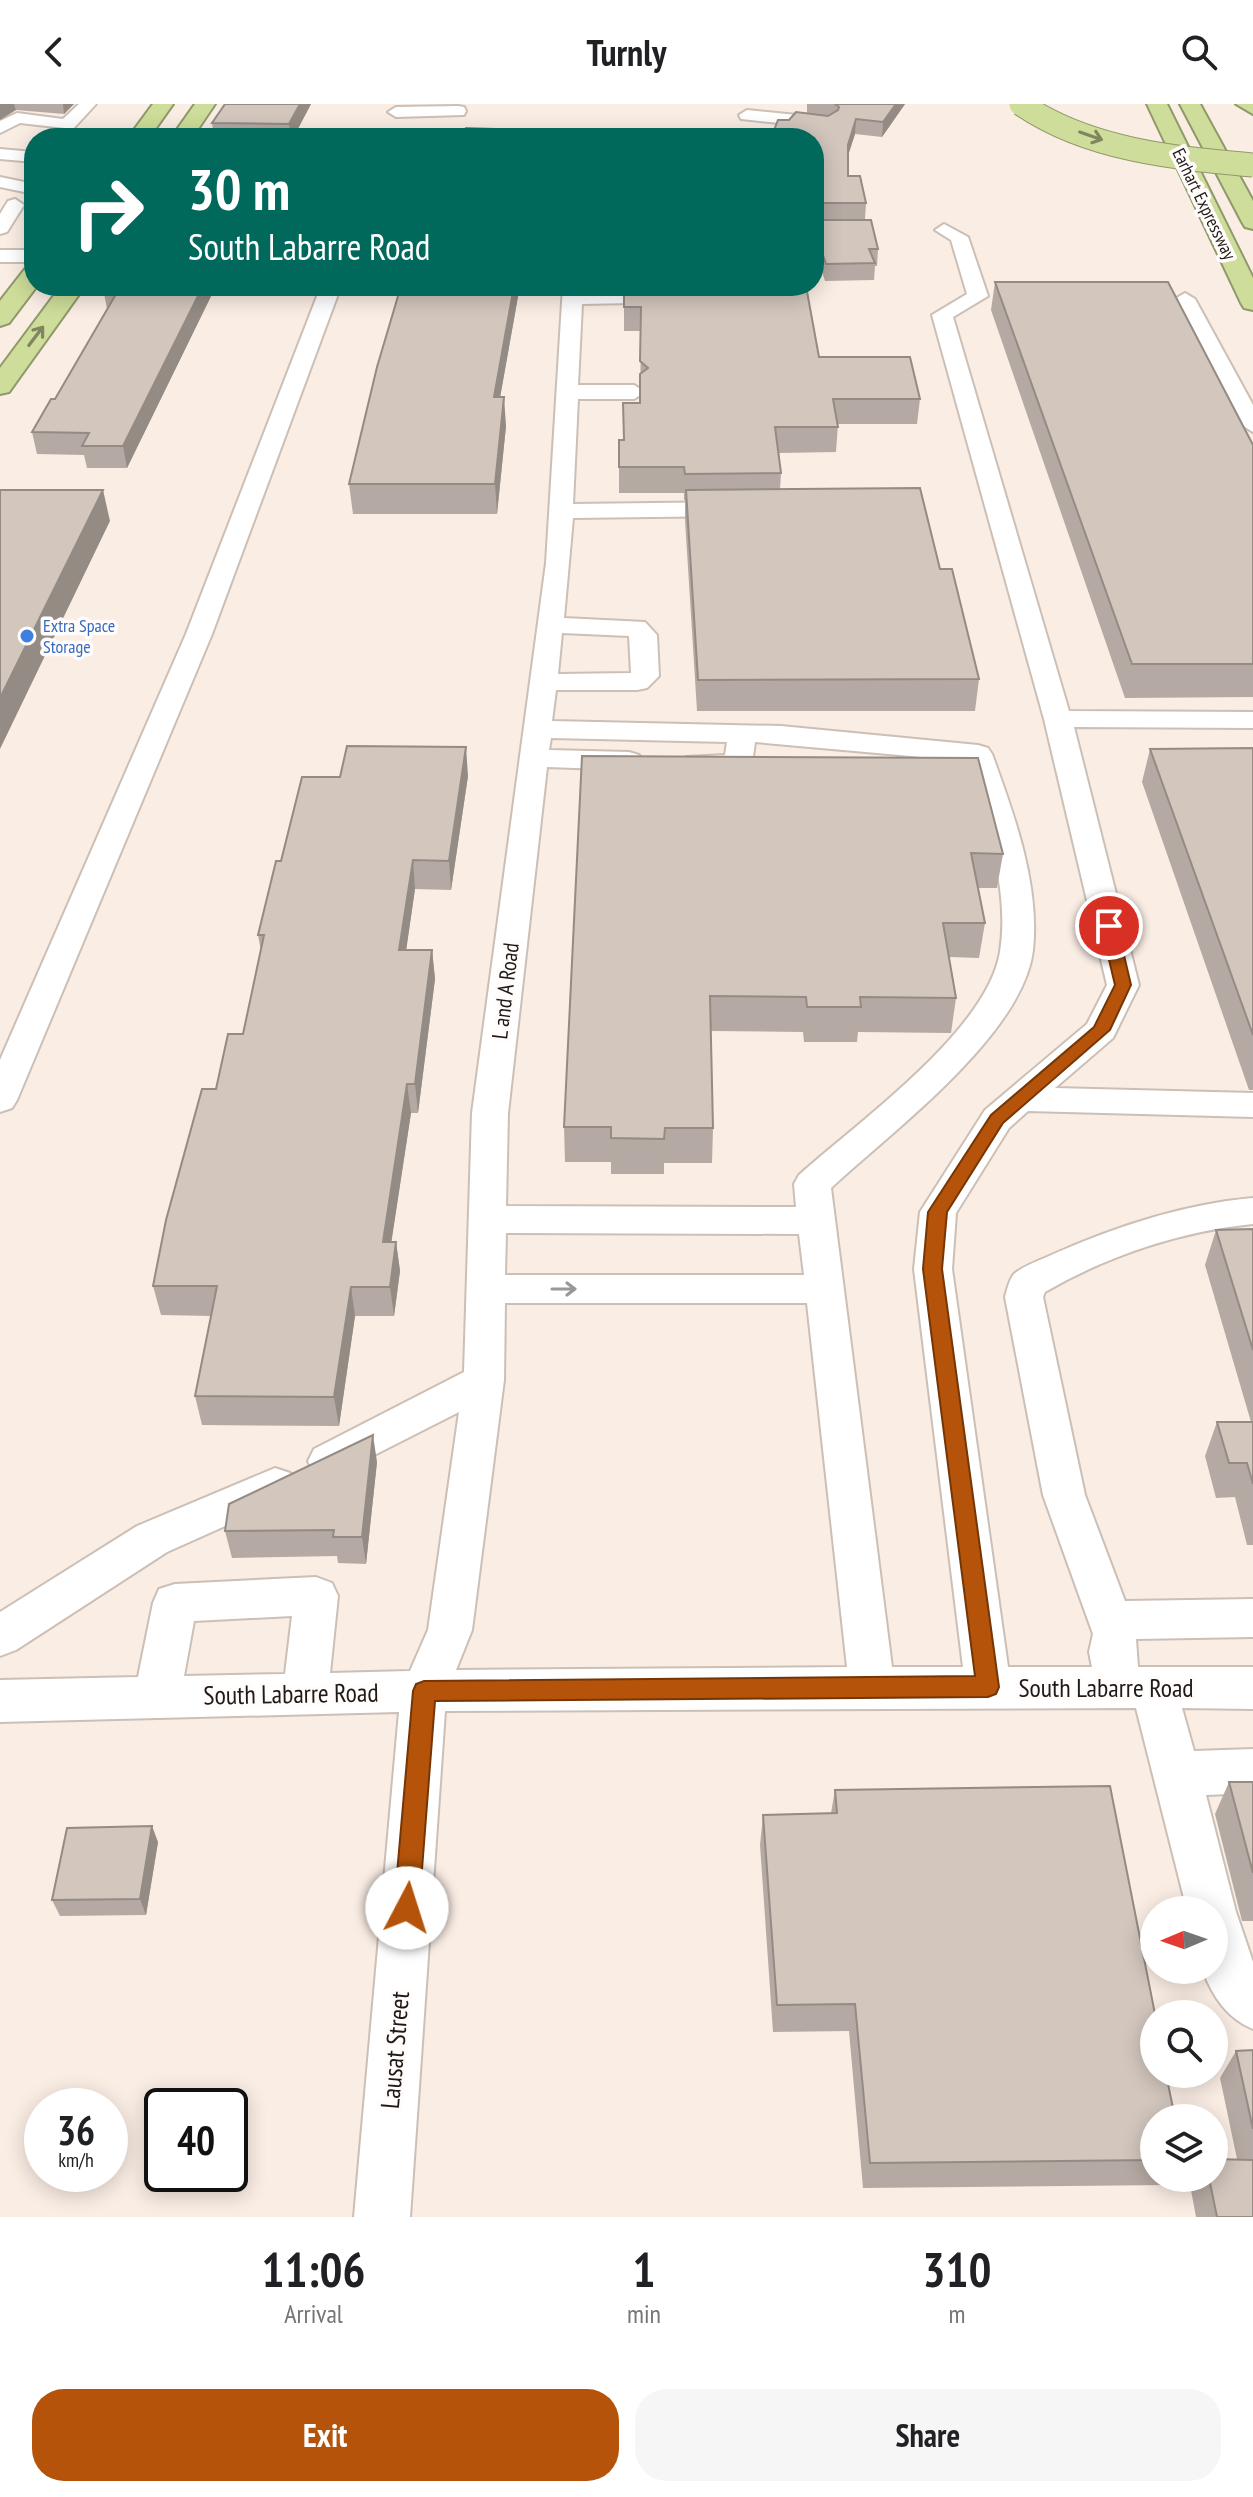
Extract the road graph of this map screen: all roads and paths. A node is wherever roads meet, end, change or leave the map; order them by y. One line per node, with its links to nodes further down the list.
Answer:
1 (88, 104): 15 (street)
2 (163, 104): 16 (highway)
3 (205, 104): 17 (highway)
4 (1021, 104): 21 (highway, one-way to 21, bridge)
5 (1157, 104): 36 (highway, Earhart Expressway)
6 (1190, 104): 24 (highway, Earhart Expressway)
7 (1246, 104): 8 (highway)
8 (1253, 108)
9 (752, 109): 12 (street); 18 (street)
10 (461, 112): 11 (street)
11 (396, 114)
12 (827, 123)
13 (0, 128): 14 (street)
14 (48, 128)
15 (65, 128)
16 (145, 128)
17 (188, 128)
18 (736, 128)
19 (0, 154): 20 (street)
20 (24, 156)
21 (1253, 165)
22 (0, 182): 23 (street)
23 (22, 198): 25 (street)
24 (1253, 222)
25 (0, 228)
26 (944, 230): 46 (street)
27 (0, 256): 28 (street)
28 (24, 256)
29 (24, 287): 37 (highway)
30 (66, 296): 38 (highway, one-way to 30)
31 (327, 296): 50 (street)
32 (572, 296): 39 (street, L and A Road)
33 (603, 296): 34 (street)
34 (626, 296)
35 (1185, 299): 41 (street)
36 (1253, 303)
37 (0, 318)
38 (0, 386)
39 (567, 392): 40 (street); 43 (street, L and A Road)
40 (634, 392)
41 (1253, 425)
42 (757, 509): 43 (street)
43 (561, 511): 44 (street, L and A Road)
44 (550, 625): 45 (street, L and A Road); 45 (street)
45 (543, 682): 48 (street, L and A Road)
46 (1058, 719): 47 (street); 49 (street)
47 (1253, 720)
48 (537, 744): 53 (street, L and A Road); 54 (street)
49 (1019, 1099): 51 (street); 62 (street)
50 (0, 1100)
51 (1253, 1105)
52 (1253, 1211): 59 (street)
53 (488, 1219): 54 (street); 55 (street, L and A Road)
54 (816, 1221): 56 (street)
55 (486, 1289): 56 (street, one-way to 56); 57 (street, L and A Road)
56 (825, 1289): 61 (street)
57 (484, 1380): 60 (street); 65 (street, L and A Road)
58 (1253, 1618): 59 (street)
59 (1114, 1632): 63 (street)
60 (0, 1636)
61 (872, 1687): 62 (street, South Labarre Road); 65 (street, South Labarre Road)
62 (988, 1687): 63 (street, South Labarre Road)
63 (1137, 1688): 64 (street, South Labarre Road); 70 (street)
64 (1253, 1688)
65 (424, 1691): 66 (street, South Labarre Road); 74 (street, Lausat Street)
66 (305, 1694): 67 (street, South Labarre Road); 67 (street)
67 (157, 1698): 68 (street, South Labarre Road)
68 (0, 1701)
69 (1253, 1771): 70 (street)
70 (1176, 1774): 71 (street)
71 (1208, 1896)
72 (1228, 1971): 73 (street)
73 (1253, 2003)
74 (382, 2217)

